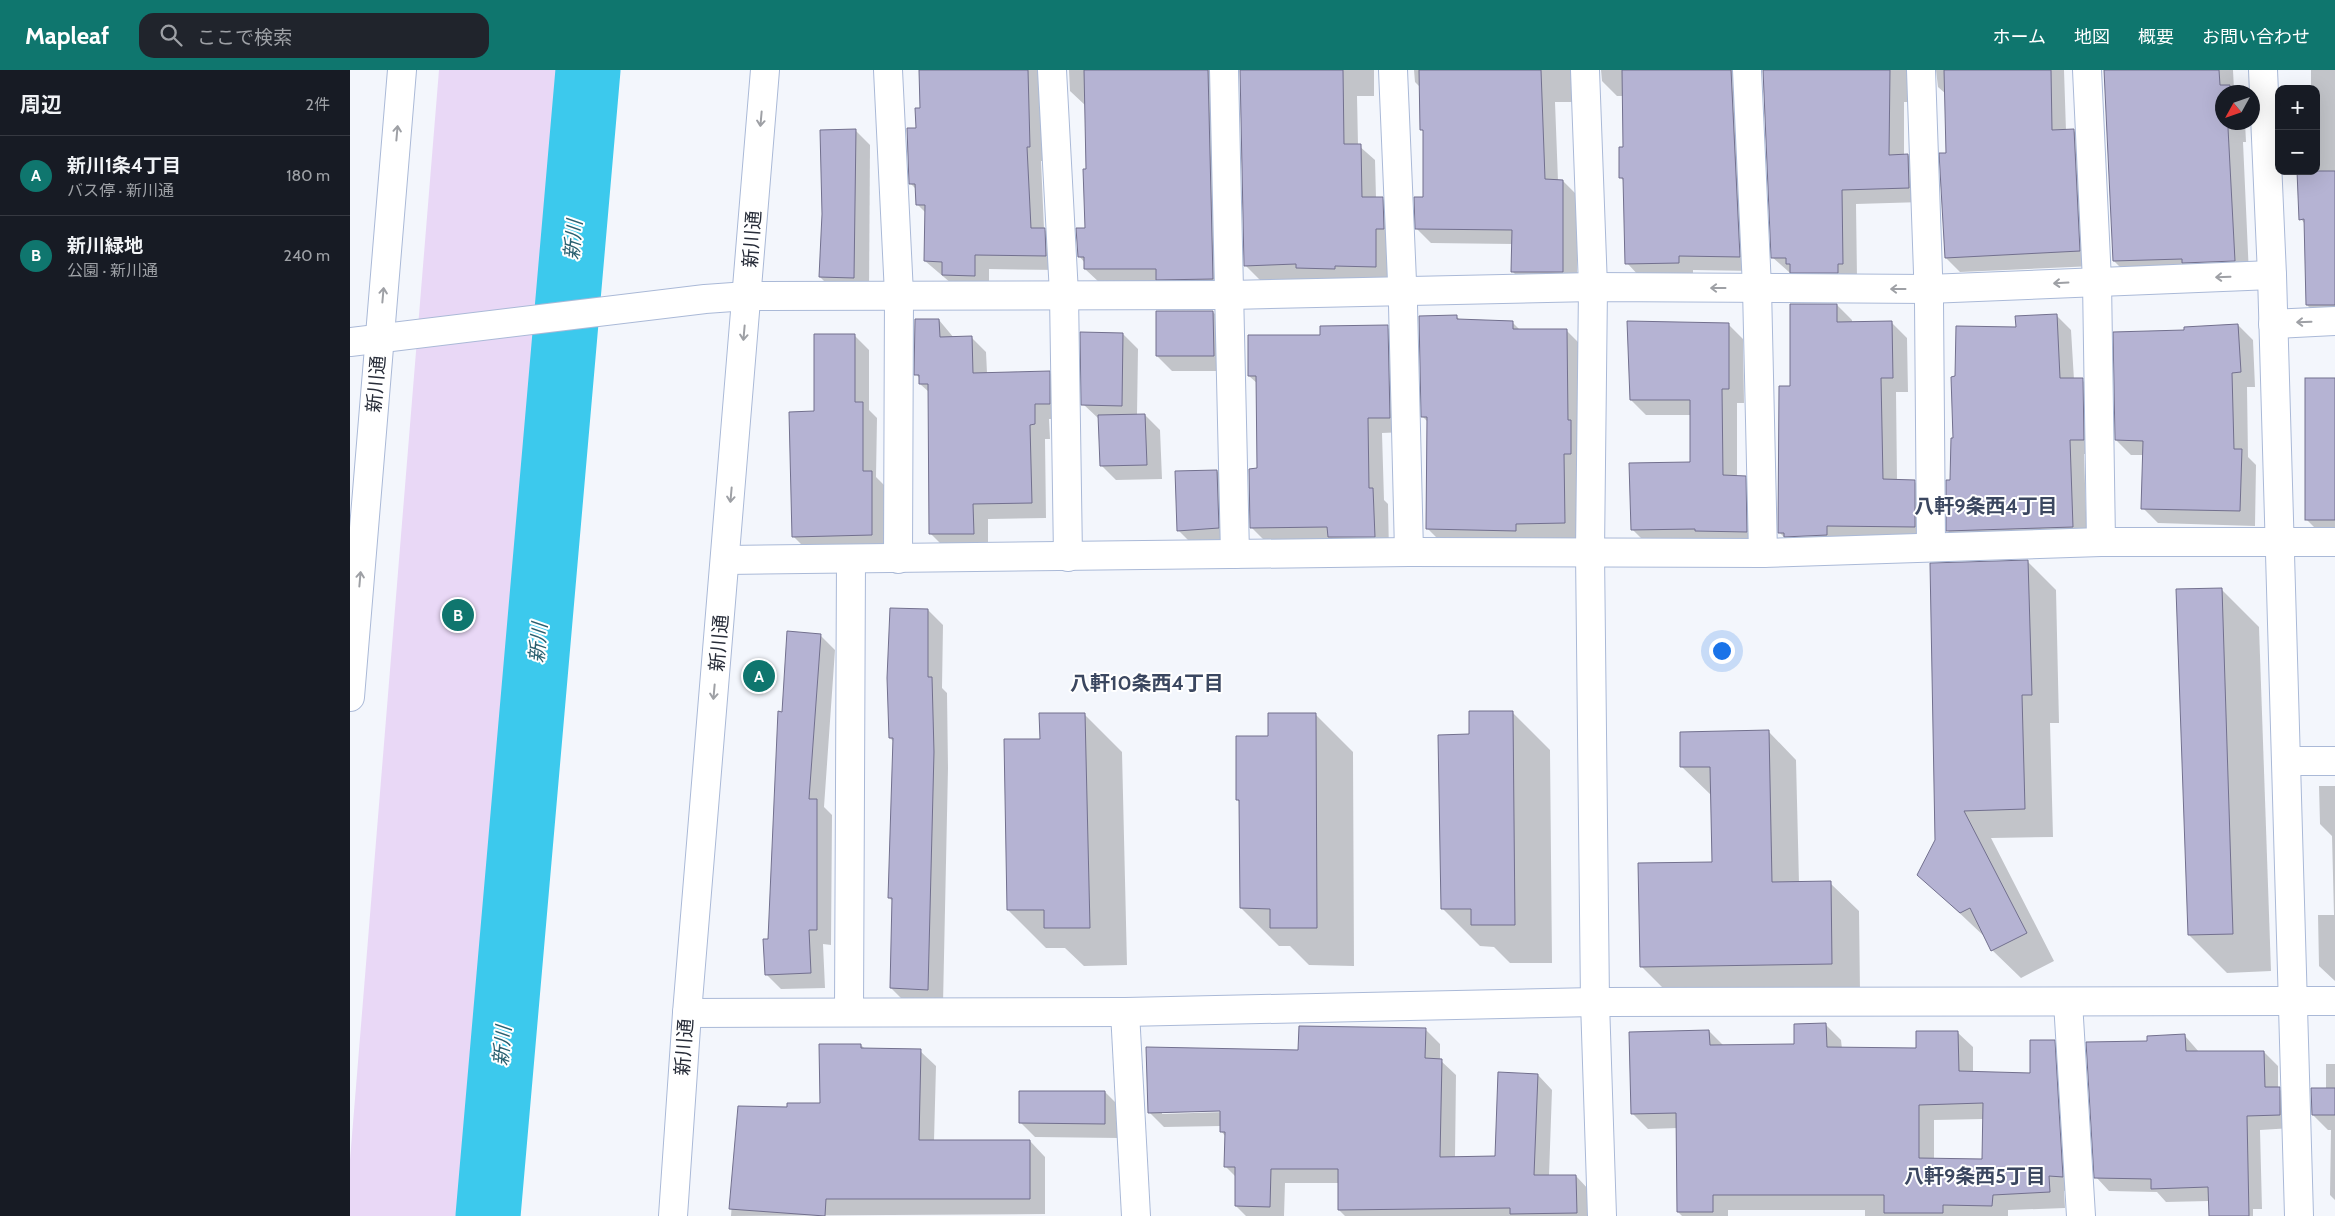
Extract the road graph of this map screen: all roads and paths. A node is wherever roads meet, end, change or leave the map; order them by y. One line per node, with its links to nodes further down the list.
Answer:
1 (402, 70): 24 (street, 新川通, one-way to 1)
2 (765, 70): 21 (street, 新川通, one-way to 21)
3 (888, 70): 18 (street)
4 (1052, 70): 19 (street)
5 (1224, 70): 20 (street)
6 (1393, 70): 17 (street)
7 (1586, 70): 14 (street)
8 (1747, 70): 15 (street)
9 (1921, 70): 16 (street)
10 (2087, 70): 13 (street)
11 (2263, 70): 12 (street)
12 (2272, 275): 13 (street, one-way to 13); 23 (street)
13 (2097, 281): 16 (street, one-way to 16); 27 (street)
14 (1593, 287): 15 (street, one-way to 14); 17 (street); 31 (street)
15 (1758, 288): 16 (street, one-way to 15); 32 (street)
16 (1928, 289): 29 (street)
17 (1402, 290): 20 (street); 30 (street)
18 (899, 294): 19 (street); 21 (street); 36 (street)
19 (1064, 294): 20 (street); 34 (street)
20 (1230, 295): 33 (street)
21 (748, 296): 24 (street); 37 (street, 新川通, one-way to 37)
22 (2335, 322): 23 (street, one-way to 23)
23 (2273, 324): 26 (street)
24 (380, 338): 25 (street); 38 (street, 新川通, one-way to 24)
25 (350, 342)
26 (2279, 540): 27 (street); 28 (street); 39 (street)
27 (2101, 542): 29 (street)
28 (2335, 542)
29 (1931, 546): 32 (street)
30 (1410, 552): 31 (street); 33 (street)
31 (1590, 552): 32 (street); 42 (street)
32 (1763, 553)
33 (1234, 554): 34 (street)
34 (1068, 557): 36 (street)
35 (851, 559): 36 (street); 37 (street); 45 (street)
36 (898, 559)
37 (726, 560): 47 (street, 新川通, one-way to 47)
38 (350, 697)
39 (2286, 761): 40 (street); 44 (street)
40 (2335, 761)
41 (2335, 1001): 44 (street)
42 (1595, 1002): 43 (street); 46 (street); 50 (street)
43 (2068, 1002): 44 (street); 51 (street)
44 (2293, 1002): 52 (street)
45 (850, 1011): 46 (street); 47 (street)
46 (1125, 1012): 49 (street)
47 (687, 1013): 48 (street, 新川通)
48 (672, 1216)
49 (1136, 1216)
50 (1602, 1216)
51 (2081, 1216)
52 (2299, 1216)

